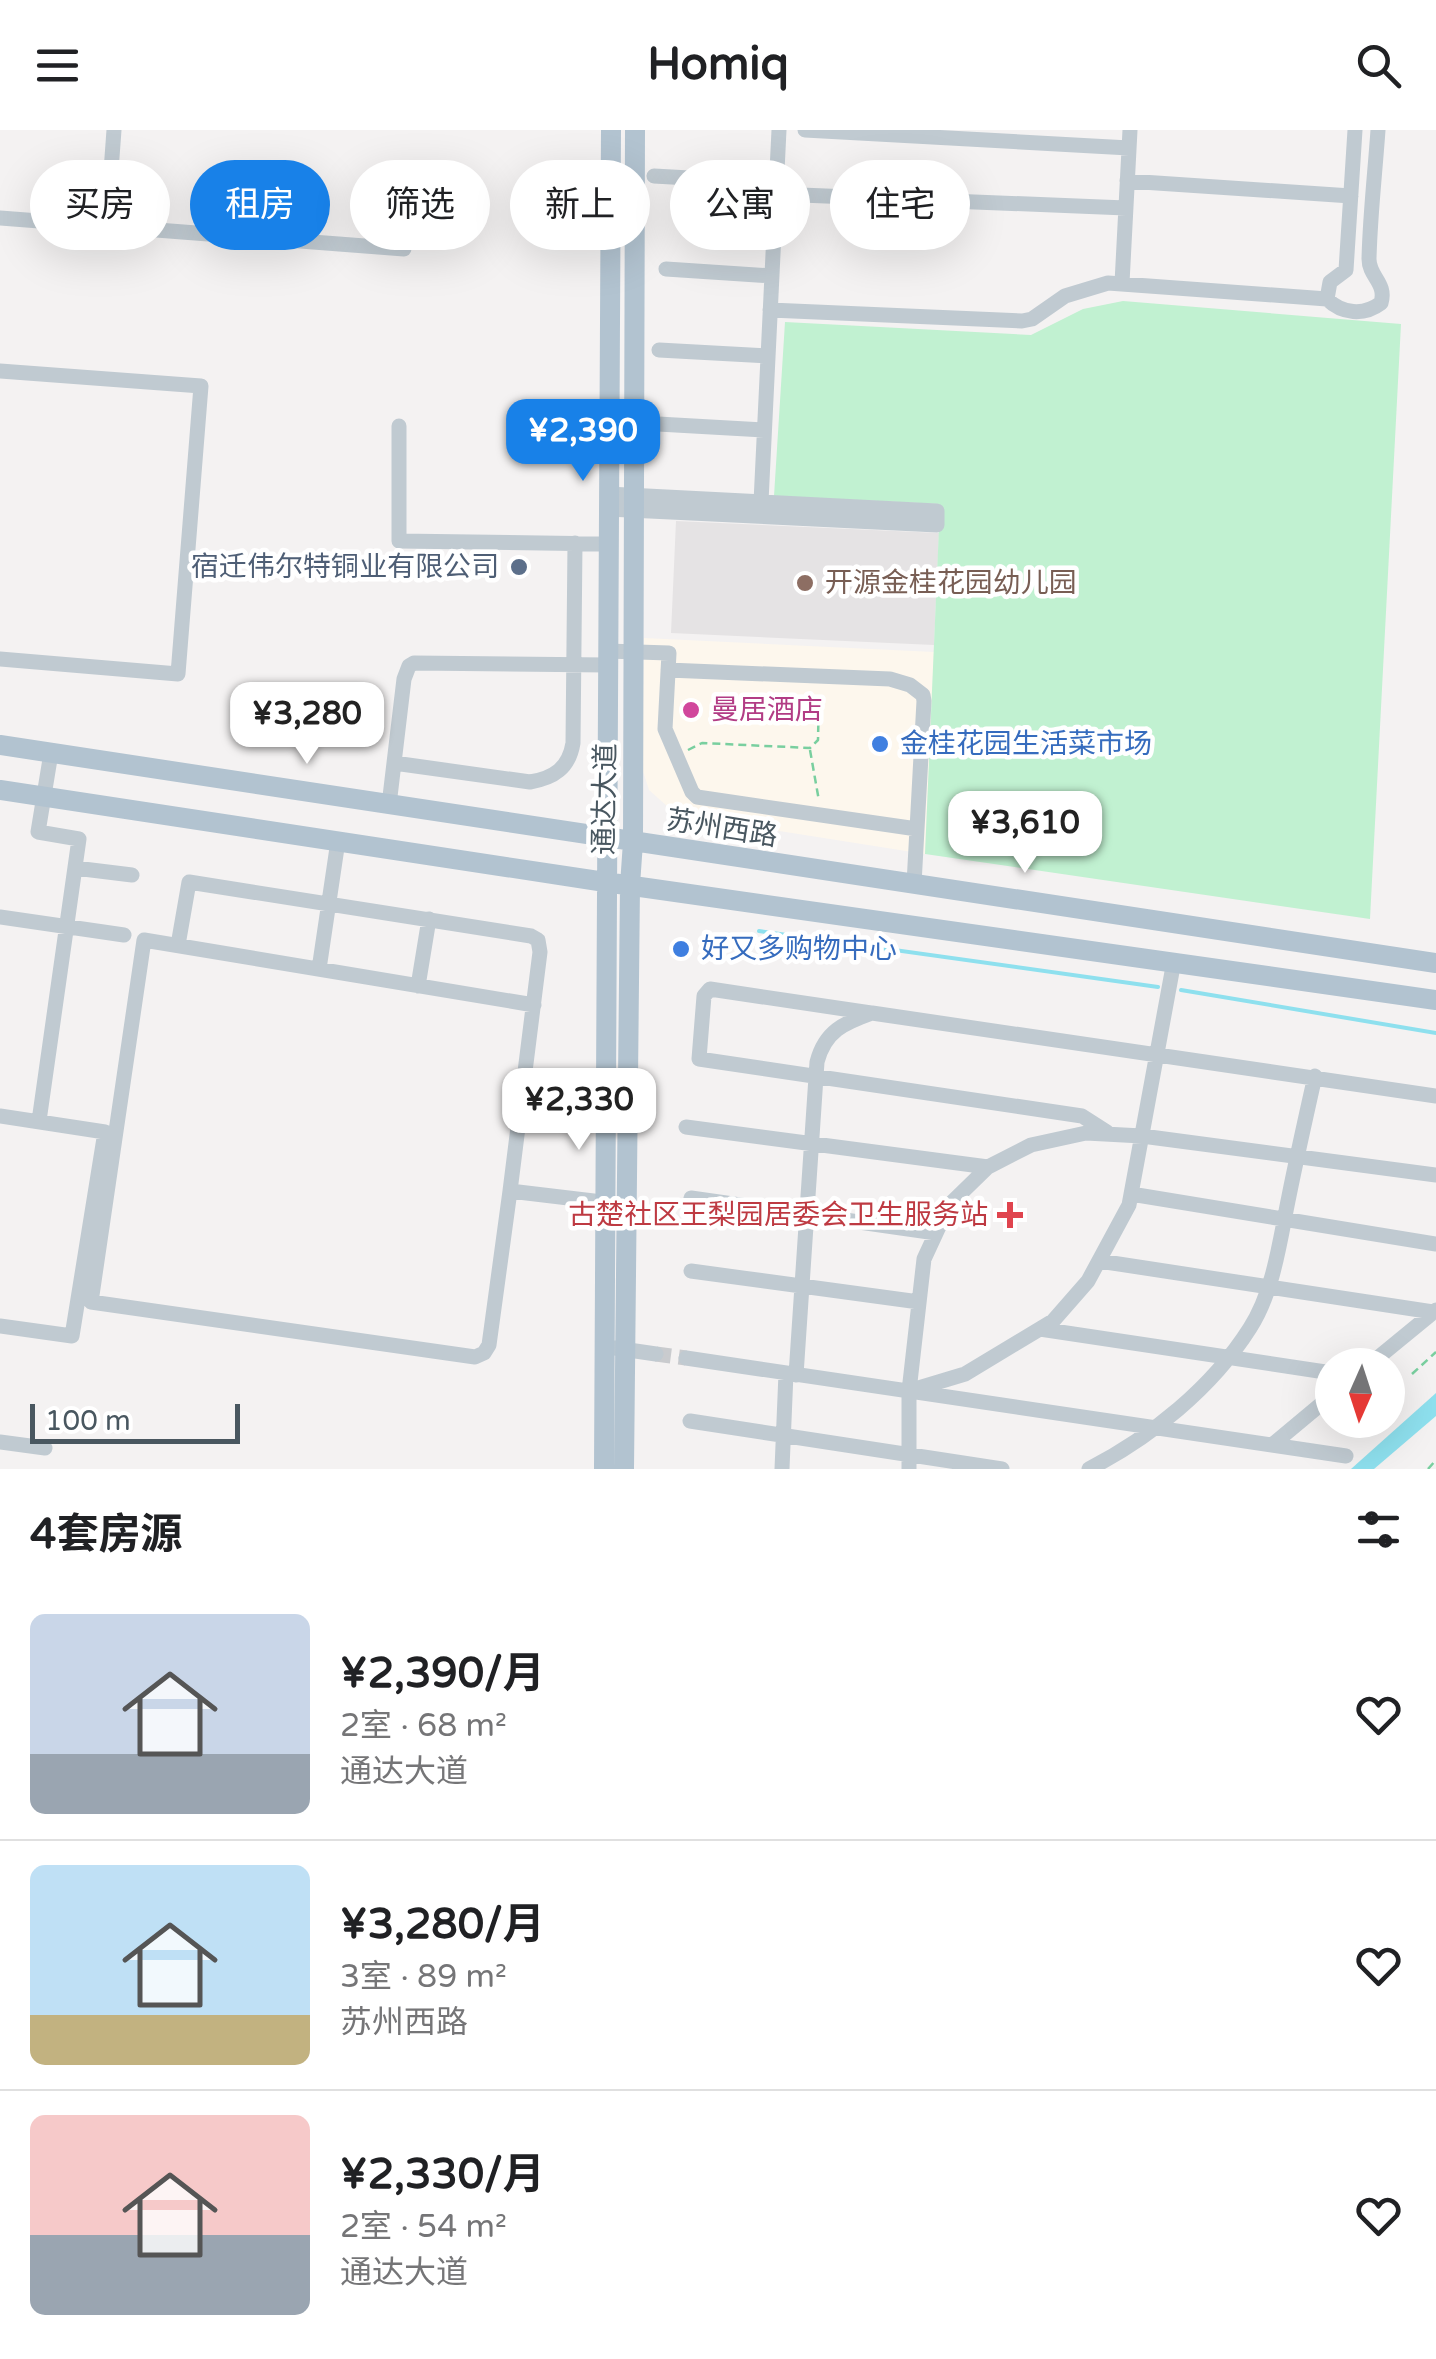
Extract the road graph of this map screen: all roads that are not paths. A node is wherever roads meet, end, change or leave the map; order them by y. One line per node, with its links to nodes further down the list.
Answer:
1 (114, 130): 10 (street)
2 (611, 130): 38 (main road, 通达大道)
3 (635, 130): 39 (main road, 通达大道)
4 (779, 130): 11 (street)
5 (805, 130): 9 (street)
6 (1130, 130): 9 (street)
7 (1355, 130): 16 (street)
8 (1378, 130): 19 (street)
9 (1129, 148): 14 (street)
10 (112, 160)
11 (777, 160)
12 (654, 176): 13 (street)
13 (670, 178)
14 (1127, 181): 16 (street); 17 (street)
15 (810, 190): 17 (street)
16 (1351, 196): 18 (street)
17 (1126, 208): 29 (street)
18 (1350, 216): 19 (street); 26 (street)
19 (1372, 217): 27 (street)
20 (0, 218): 21 (street)
21 (30, 220)
22 (170, 231): 23 (street)
23 (350, 245)
24 (773, 250): 28 (street)
25 (666, 268): 28 (street)
26 (1346, 270): 27 (street); 30 (street)
27 (1372, 272): 30 (street)
28 (772, 276): 31 (street)
29 (1122, 283): 30 (street); 31 (street)
30 (1328, 298)
31 (770, 310): 33 (street)
32 (660, 350): 33 (street)
33 (768, 356): 37 (street)
34 (0, 371): 46 (street)
35 (658, 424): 37 (street)
36 (399, 426): 42 (street)
37 (764, 430): 40 (street)
38 (608, 501): 39 (street); 43 (main road, 通达大道)
39 (634, 502): 40 (street); 44 (main road, 通达大道)
40 (768, 507): 41 (street)
41 (818, 512): 41 (street)
42 (575, 543): 43 (street); 47 (street)
43 (608, 544): 45 (main road, 通达大道)
44 (634, 652): 45 (street); 48 (street); 58 (main road, 通达大道)
45 (607, 658): 47 (street); 56 (main road, 通达大道)
46 (0, 659)
47 (575, 665): 51 (street); 51 (street)
48 (668, 670): 55 (street); 55 (street)
49 (0, 745): 50 (main road, 苏州西路)
50 (51, 752): 53 (street); 54 (main road, 苏州西路)
51 (394, 763): 54 (street)
52 (0, 790): 53 (main road)
53 (44, 796): 57 (main road); 59 (street)
54 (388, 804): 56 (main road, 苏州西路)
55 (917, 830): 62 (street)
56 (606, 838): 58 (main road, 苏州西路); 61 (main road, 通达大道)
57 (338, 842): 61 (main road); 64 (street)
58 (633, 842): 62 (main road, 苏州西路); 63 (main road, 通达大道)
59 (75, 868): 60 (street); 67 (street)
60 (132, 875)
61 (605, 882): 63 (main road); 93 (main road, 通达大道)
62 (914, 884): 71 (main road, 苏州西路)
63 (630, 885): 70 (main road); 94 (main road, 通达大道)
64 (329, 904): 66 (street); 69 (street); 72 (street)
65 (0, 917): 67 (street)
66 (429, 919): 73 (street); 75 (street)
67 (67, 927): 68 (street); 82 (street)
68 (124, 935)
69 (178, 946): 72 (street); 90 (street)
70 (1174, 961): 74 (main road); 77 (street)
71 (1436, 963)
72 (319, 969): 73 (street)
73 (418, 986): 75 (street)
74 (1436, 1000)
75 (534, 1005): 90 (street)
76 (872, 1013): 77 (street); 78 (street); 78 (street)
77 (1158, 1054): 79 (street); 85 (street)
78 (816, 1076): 84 (street); 86 (street)
79 (1316, 1076): 80 (street); 87 (street)
80 (1436, 1096)
81 (0, 1116): 82 (street)
82 (38, 1122): 105 (street)
83 (686, 1127): 86 (street)
84 (1110, 1134): 85 (street); 88 (street)
85 (1142, 1136): 87 (street); 91 (street)
86 (812, 1144): 88 (street); 95 (street)
87 (1297, 1156): 89 (street); 96 (street)
88 (988, 1167): 97 (street)
89 (1436, 1175)
90 (510, 1191): 93 (street)
91 (1131, 1194): 96 (street); 99 (street)
92 (690, 1198): 95 (street)
93 (604, 1202): 94 (street); 107 (main road, 通达大道)
94 (627, 1205): 107 (main road, 通达大道)
95 (807, 1214): 97 (street); 101 (street)
96 (1284, 1219): 98 (street); 102 (street)
97 (936, 1232): 103 (street)
98 (1436, 1244)
99 (1098, 1261): 102 (street); 106 (street)
100 (691, 1271): 101 (street)
101 (802, 1286): 103 (street); 113 (street)
102 (1266, 1286): 104 (street); 110 (street)
103 (919, 1302): 114 (street)
104 (1435, 1311): 108 (street)
105 (0, 1326)
106 (1040, 1329): 110 (street); 114 (street)
107 (615, 1348): 109 (street); 124 (main road, 通达大道); 125 (main road, 通达大道)
108 (1390, 1348)
109 (656, 1354)
110 (1226, 1357): 112 (street); 117 (street)
111 (686, 1358): 113 (street)
112 (1315, 1370)
113 (791, 1374): 114 (street); 118 (street)
114 (909, 1391): 117 (street); 123 (street)
115 (1315, 1409): 120 (street)
116 (690, 1421): 118 (street)
117 (1156, 1428): 120 (street); 128 (street)
118 (783, 1435): 123 (street); 126 (street)
119 (0, 1442): 121 (street)
120 (1272, 1445): 122 (street)
121 (45, 1448)
122 (1346, 1456)
123 (909, 1462): 127 (street)
124 (604, 1469)
125 (624, 1469)
126 (782, 1469)
127 (1002, 1469)
128 (1089, 1469)

